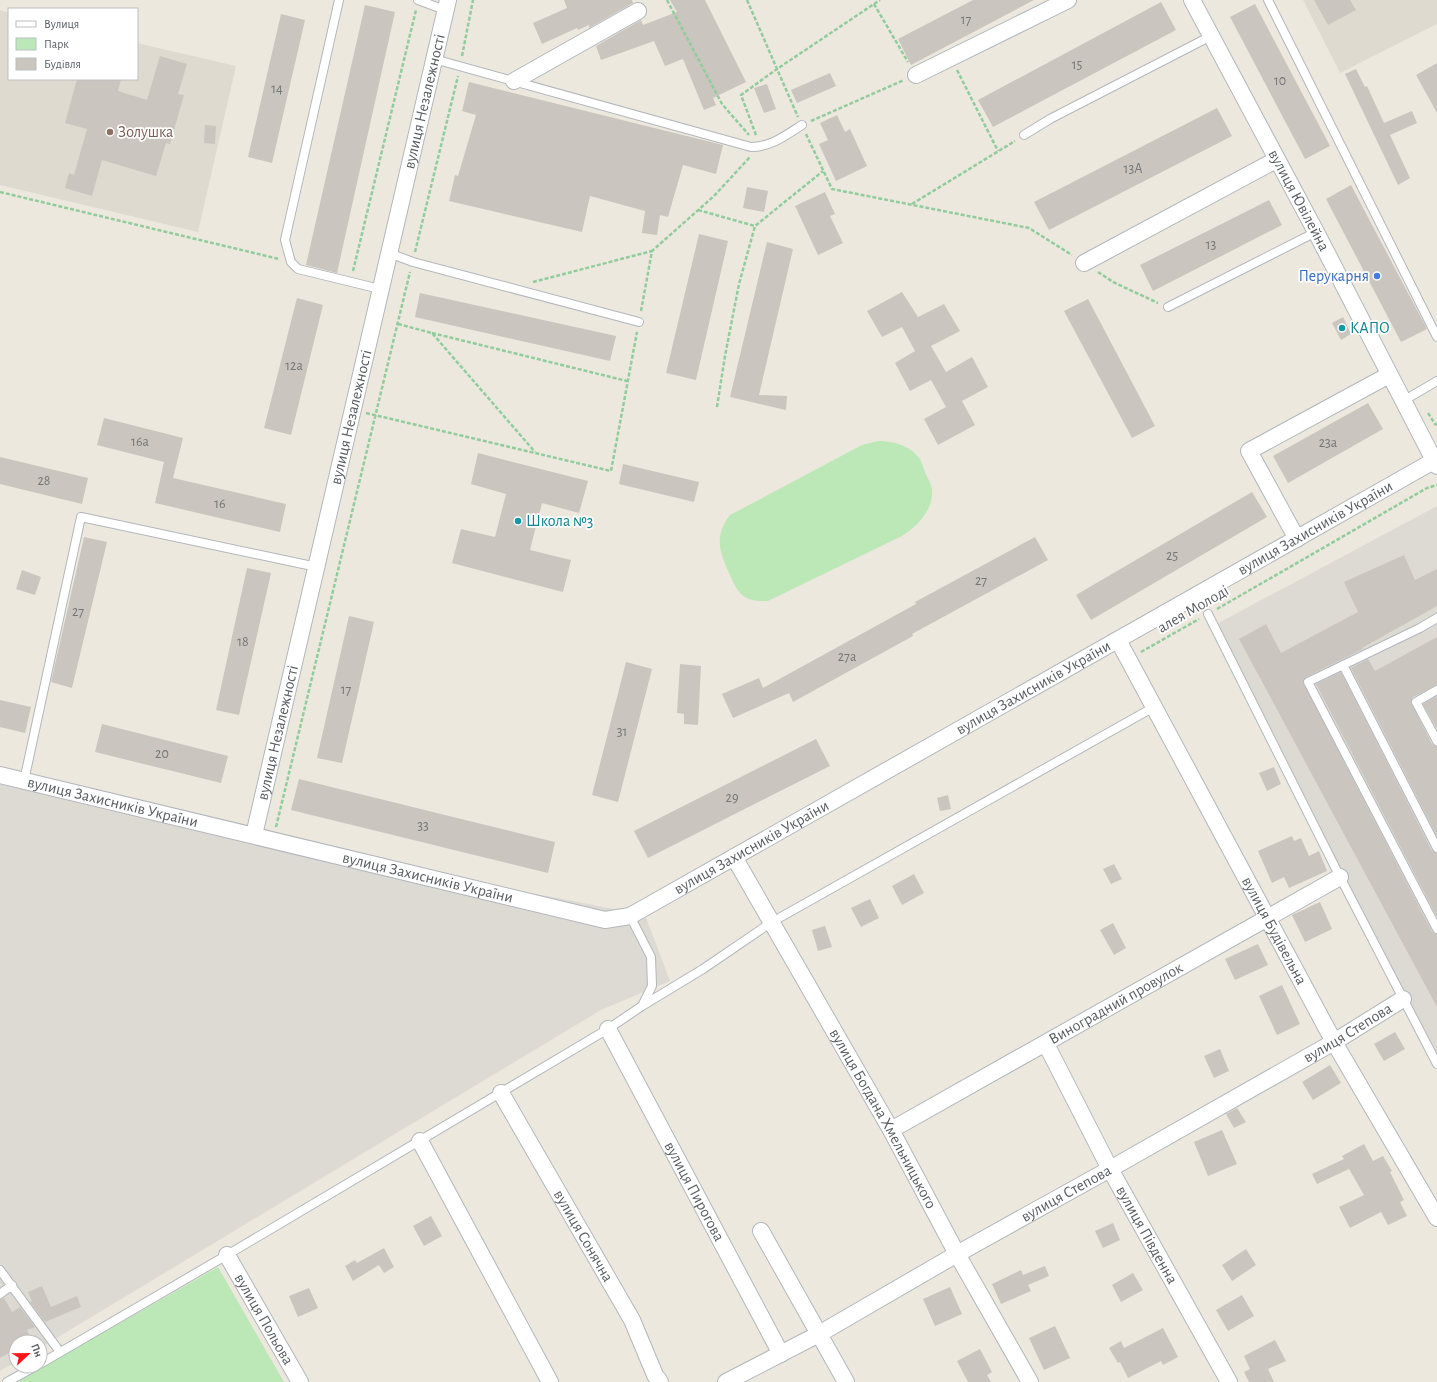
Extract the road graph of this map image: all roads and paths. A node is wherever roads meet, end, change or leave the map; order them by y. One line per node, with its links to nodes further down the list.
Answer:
1 (339, 0): 33 (lane)
2 (419, 0): 11 (lane); 36 (path)
3 (474, 0): 16 (path)
4 (667, 0): 22 (path)
5 (747, 0): 17 (path)
6 (880, 0): 10 (path)
7 (1068, 0): 14 (street)
8 (1192, 0): 13 (street, вулиця Ювілейна)
9 (1268, 0): 43 (lane)
10 (874, 4): 17 (path); 18 (path)
11 (446, 5): 15 (street, вулиця Незалежності)
12 (638, 11): 19 (street)
13 (1211, 36): 21 (lane); 24 (street, вулиця Ювілейна)
14 (950, 58): 18 (street); 23 (path)
15 (434, 59): 16 (lane); 32 (street, вулиця Незалежності)
16 (460, 66): 19 (lane); 34 (path)
17 (777, 69): 20 (path); 22 (path)
18 (916, 75): 20 (path)
19 (514, 81): 22 (lane)
20 (802, 125): 22 (lane); 25 (path)
21 (1024, 135): 23 (path)
22 (760, 147): 28 (path)
23 (998, 151): 27 (path)
24 (1276, 160): 30 (street, вулиця Ювілейна); 35 (street)
25 (824, 172): 27 (path); 29 (path)
26 (0, 192): 33 (path)
27 (911, 205): 35 (path)
28 (698, 210): 29 (path); 31 (path)
29 (755, 226): 48 (path)
30 (1316, 232): 39 (lane); 44 (street, вулиця Ювілейна)
31 (652, 251): 37 (path); 40 (path)
32 (389, 253): 34 (lane); 38 (street, вулиця Незалежності)
33 (291, 262): 36 (lane)
34 (413, 262): 37 (lane); 41 (path)
35 (1084, 263): 39 (path)
36 (350, 282): 38 (lane)
37 (510, 288): 40 (lane)
38 (380, 289): 49 (street, вулиця Незалежності)
39 (1168, 308)
40 (639, 322): 45 (path)
41 (398, 324): 42 (path); 50 (path)
42 (432, 333): 45 (path); 51 (path)
43 (1437, 337)
44 (1389, 375): 47 (street, вулиця Ювілейна); 54 (street)
45 (628, 381): 51 (path)
46 (1437, 381): 47 (lane)
47 (1402, 401): 52 (street, вулиця Ювілейна)
48 (717, 407)
49 (352, 409): 50 (path); 55 (street, вулиця Незалежності)
50 (376, 415): 51 (path); 67 (path)
51 (535, 453)
52 (1436, 462): 54 (street, вулиця Захисників України)
53 (1437, 486): 56 (path, алея Молоді)
54 (1297, 538): 58 (street, вулиця Захисників України)
55 (317, 567): 65 (lane); 66 (street, вулиця Незалежності)
56 (1208, 614): 59 (path, алея Молоді); 70 (lane)
57 (1437, 618): 60 (lane)
58 (1118, 640): 59 (street, вулиця Будівельна); 69 (street, вулиця Захисників України)
59 (1128, 660): 62 (street, вулиця Будівельна)
60 (1343, 665): 68 (lane); 74 (lane)
61 (1437, 690): 63 (lane)
62 (1154, 707): 72 (street, вулиця Будівельна); 73 (lane)
63 (1437, 740)
64 (0, 775): 65 (street, вулиця Захисників України)
65 (24, 780): 66 (street, вулиця Захисників України)
66 (254, 835): 67 (street, вулиця Захисників України)
67 (273, 840): 71 (street, вулиця Захисників України)
68 (1437, 848)
69 (734, 857): 71 (street, вулиця Захисників України); 73 (street, вулиця Богдана Хмельницького)
70 (1340, 877): 72 (street, Виноградний провулок); 75 (lane)
71 (630, 916): 76 (lane)
72 (1267, 918): 78 (street, вулиця Будівельна); 79 (street, Виноградний провулок)
73 (772, 922): 76 (lane); 82 (street, вулиця Богдана Хмельницького)
74 (1437, 929)
75 (1403, 999): 78 (street, вулиця Степова); 80 (lane)
76 (642, 1006): 77 (lane)
77 (608, 1029): 81 (lane); 94 (street, вулиця Пирогова)
78 (1334, 1042): 84 (street, вулиця Степова); 85 (street, вулиця Будівельна)
79 (1046, 1044): 82 (street, Виноградний провулок); 84 (street, вулиця Південна)
80 (1437, 1064)
81 (501, 1092): 83 (lane); 100 (street, вулиця Сонячна)
82 (891, 1130): 87 (street, вулиця Богдана Хмельницького)
83 (420, 1141): 88 (lane); 99 (street)
84 (1110, 1169): 87 (street, вулиця Степова); 104 (street, вулиця Південна)
85 (1437, 1218)
86 (761, 1231): 92 (street)
87 (958, 1254): 92 (street, вулиця Степова); 103 (street, вулиця Богдана Хмельницького)
88 (228, 1255): 93 (lane); 98 (street, вулиця Польова)
89 (0, 1270): 90 (lane)
90 (12, 1285): 91 (lane); 93 (lane)
91 (0, 1294)
92 (820, 1334): 94 (street, вулиця Степова); 102 (street)
93 (60, 1352): 95 (lane)
94 (781, 1354): 101 (street, вулиця Степова)
95 (48, 1359)
96 (22, 1374): 97 (lane)
97 (7, 1382)
98 (300, 1382)
99 (550, 1382)
100 (660, 1382)
101 (726, 1382)
102 (846, 1382)
103 (1030, 1382)
104 (1229, 1382)

